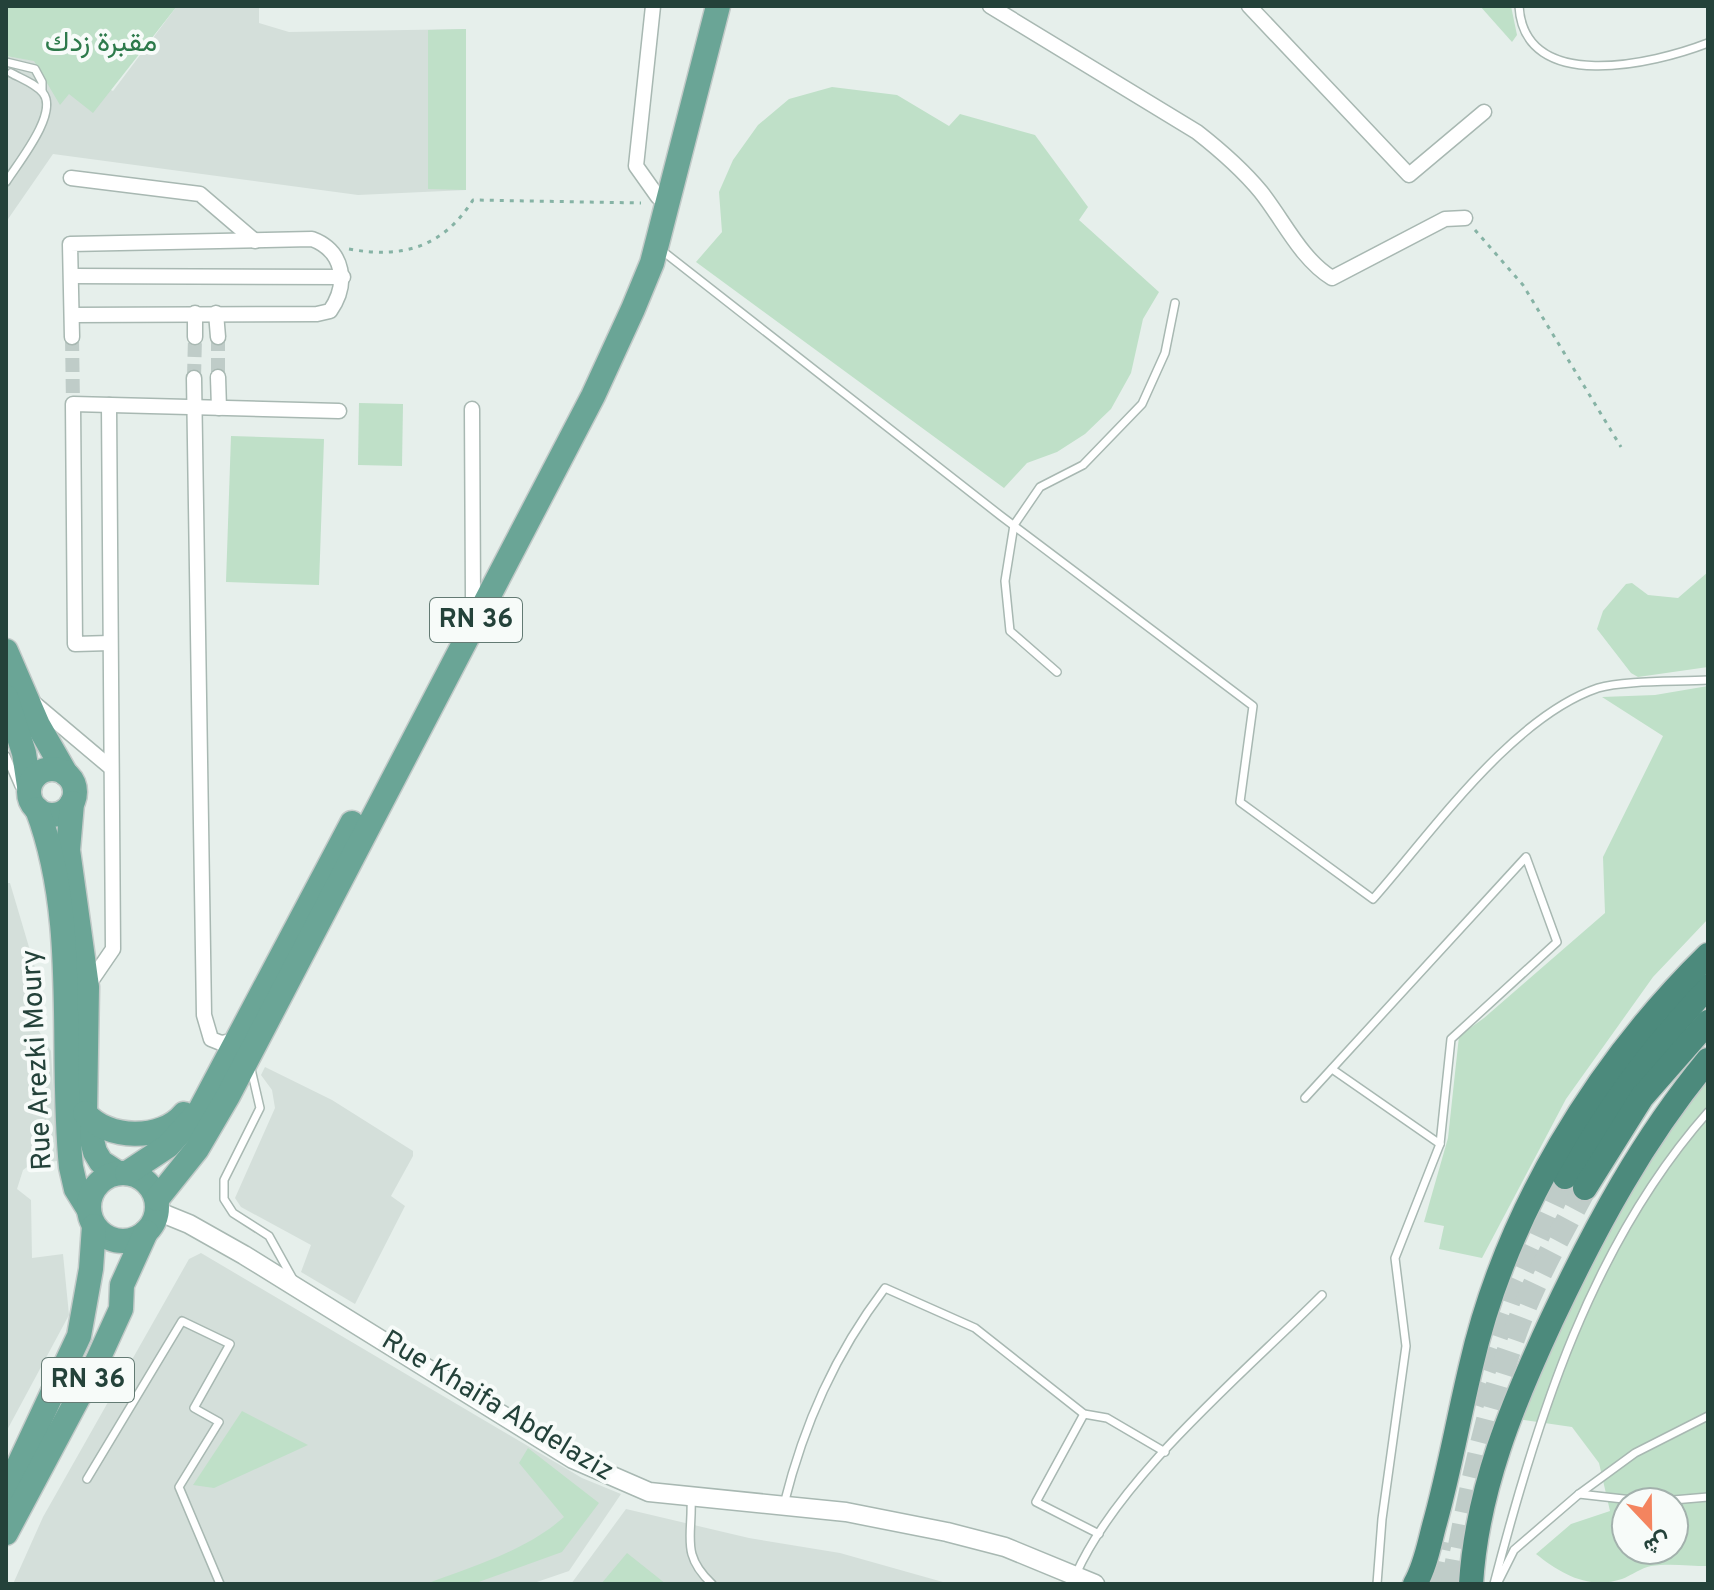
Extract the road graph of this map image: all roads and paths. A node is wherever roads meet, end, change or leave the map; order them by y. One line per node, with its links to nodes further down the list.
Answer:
1 (653, 6): 14 (street)
2 (706, 6): 14 (main road, RN 36)
3 (718, 6): 18 (main road, RN 36)
4 (990, 6): 15 (street)
5 (1249, 6): 11 (street)
6 (1519, 6): 7 (lane)
7 (1708, 43)
8 (6, 62): 10 (lane)
9 (11, 73): 10 (lane)
10 (42, 91): 13 (lane)
11 (1484, 112)
12 (71, 178): 16 (street)
13 (6, 182)
14 (658, 200): 17 (path); 37 (main road, RN 36)
15 (1465, 218): 35 (path)
16 (255, 241): 17 (street); 19 (street)
17 (327, 245): 20 (street)
18 (657, 247): 36 (lane); 52 (main road, RN 36)
19 (72, 276): 20 (street); 24 (street)
20 (343, 277): 23 (street)
21 (1175, 303): 36 (lane)
22 (195, 313): 23 (street); 24 (street); 26 (street)
23 (216, 313): 27 (street)
24 (72, 315): 25 (street)
25 (72, 337)
26 (195, 337)
27 (218, 337)
28 (218, 377): 32 (street)
29 (194, 378): 31 (street)
30 (109, 405): 31 (street); 38 (street); 38 (street)
31 (195, 407): 32 (street); 52 (street)
32 (219, 408): 34 (street)
33 (472, 409): 37 (street)
34 (339, 411)
35 (1621, 447)
36 (1014, 525): 40 (lane); 41 (lane)
37 (473, 597): 52 (main road, RN 36)
38 (110, 643): 44 (street)
39 (6, 651): 42 (main road, Rue Arezki Moury / RN 36)
40 (1057, 672)
41 (1708, 680)
42 (14, 693): 44 (street); 45 (main road, Rue Arezki Moury / RN 36); 46 (main road, Rue Arezki Moury / RN 36)
43 (6, 756): 46 (lane)
44 (110, 767): 50 (street)
45 (66, 774): 46 (main road); 47 (main road)
46 (33, 800): 47 (main road); 61 (main road, Rue Arezki Moury / RN 36)
47 (72, 803): 50 (main road, Rue Arezki Moury)
48 (1708, 955): 80 (highway)
49 (1708, 986): 51 (highway)
50 (87, 987): 57 (main road, Rue Arezki Moury)
51 (1708, 1022)
52 (244, 1044): 57 (main road, RN 36); 59 (main road, RN 36); 60 (main road, RN 36); 62 (lane)
53 (1708, 1060): 81 (highway)
54 (1332, 1069): 55 (lane); 58 (lane); 58 (lane)
55 (1305, 1098)
56 (1708, 1112): 82 (lane)
57 (85, 1113): 59 (main road, Rue Arezki Moury)
58 (1440, 1144): 79 (lane)
59 (122, 1173): 60 (main road); 61 (main road)
60 (153, 1214): 61 (main road); 62 (street, Rue Khaifa Abdelaziz); 73 (main road, RN 36)
61 (91, 1218): 68 (main road, RN 36)
62 (296, 1287): 71 (street, Rue Khaifa Abdelaziz)
63 (1322, 1295): 66 (lane)
64 (1084, 1414): 66 (lane); 72 (lane); 74 (lane)
65 (1708, 1416): 69 (lane)
66 (1165, 1452): 74 (lane)
67 (87, 1479): 76 (lane)
68 (6, 1492)
69 (1579, 1494): 70 (lane); 82 (lane)
70 (1708, 1497)
71 (691, 1498): 72 (street, Rue Khaifa Abdelaziz); 77 (lane)
72 (783, 1506): 75 (street, Rue Khaifa Abdelaziz)
73 (6, 1533)
74 (1099, 1534): 75 (lane)
75 (1075, 1575): 78 (street, Rue Khaifa Abdelaziz)
76 (220, 1584)
77 (712, 1584)
78 (1095, 1584)
79 (1377, 1584)
80 (1415, 1584)
81 (1471, 1584)
82 (1495, 1584)

